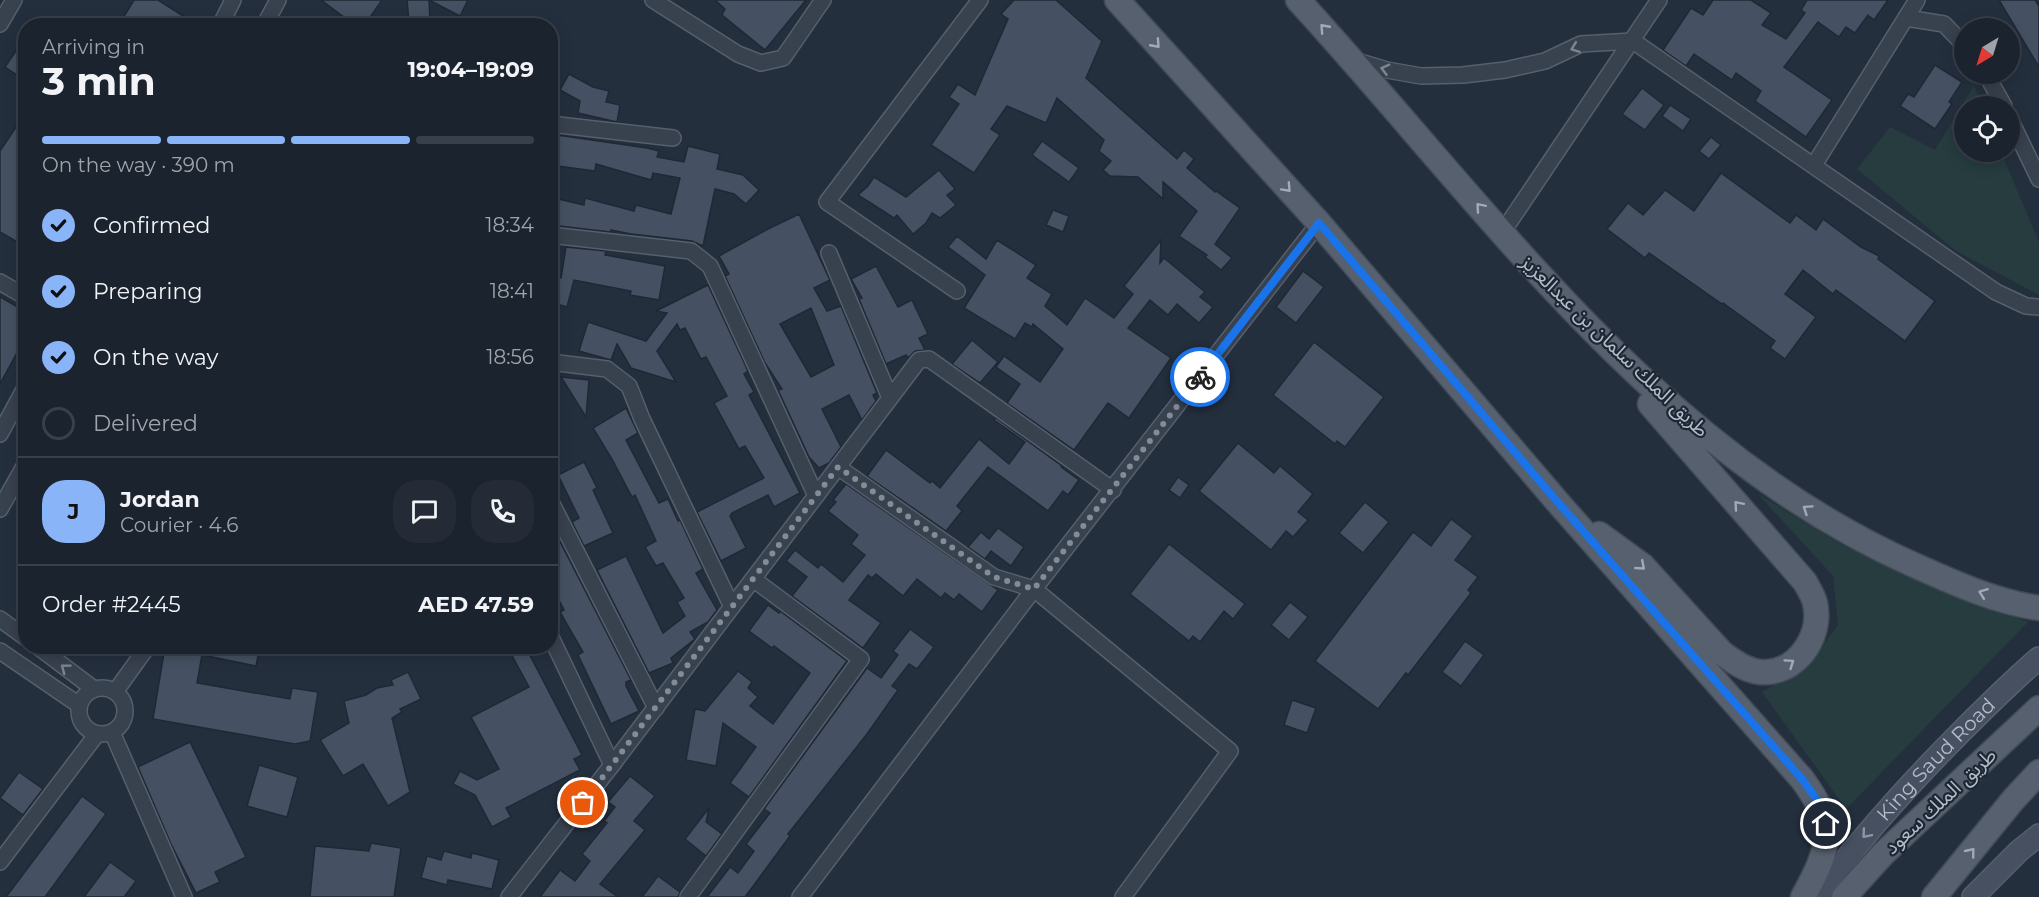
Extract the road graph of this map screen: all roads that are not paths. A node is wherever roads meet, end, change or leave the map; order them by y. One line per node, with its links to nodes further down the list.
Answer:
1 (14, 0): 14 (street)
2 (233, 0): 11 (street)
3 (278, 0): 12 (street)
4 (653, 0): 5 (street)
5 (823, 0)
6 (980, 0): 29 (street)
7 (1117, 0): 23 (main road, one-way to 23)
8 (1298, 0): 17 (main road, طريق الملك سلمان بن عبدالعزيز, one-way to 8)
9 (1659, 0): 16 (street)
10 (1917, 0): 13 (street)
11 (224, 18)
12 (268, 18)
13 (1906, 18): 15 (street); 21 (street)
14 (0, 24)
15 (1954, 34)
16 (1633, 41): 17 (street, one-way to 17); 21 (street); 24 (street)
17 (1350, 58): 24 (main road, طريق الملك سلمان بن عبدالعزيز, one-way to 17)
18 (558, 125): 19 (street)
19 (673, 138)
20 (2020, 140): 22 (street)
21 (1814, 165): 31 (street)
22 (2039, 179)
23 (1319, 223): 38 (street); 40 (main road)
24 (1502, 233): 27 (main road, طريق الملك سلمان بن عبدالعزيز)
25 (558, 236): 39 (street)
26 (829, 253): 33 (street)
27 (1538, 274): 40 (main road, one-way to 27); 46 (main road, طريق الملك سلمان بن عبدالعزيز, one-way to 27)
28 (0, 282): 30 (street)
29 (957, 291)
30 (18, 292)
31 (2039, 307)
32 (558, 363): 45 (street)
33 (890, 399): 36 (street); 38 (street)
34 (18, 401): 35 (street)
35 (0, 434)
36 (838, 467): 39 (street); 44 (street)
37 (18, 477): 41 (street)
38 (1113, 490): 44 (street)
39 (816, 496): 43 (street)
40 (1561, 506): 69 (main road)
41 (0, 509)
42 (558, 516): 57 (street)
43 (753, 579): 45 (street); 66 (street)
44 (1034, 589): 67 (street); 68 (street)
45 (732, 607): 57 (street)
46 (2039, 608)
47 (0, 619): 48 (street)
48 (18, 632)
49 (0, 651): 56 (street)
50 (558, 652): 60 (street)
51 (47, 654): 54 (street, one-way to 51)
52 (142, 654): 55 (street)
53 (2039, 658): 70 (main road, King Saud Road, one-way to 70)
54 (93, 689): 55 (street); 56 (street)
55 (115, 692): 59 (street)
56 (79, 705): 59 (street)
57 (656, 708): 60 (street)
58 (2039, 708): 71 (main road, طريق الملك سعود)
59 (105, 733): 63 (street); 64 (street)
60 (612, 765): 65 (street)
61 (2039, 772): 72 (main road, one-way to 61)
62 (2039, 835): 73 (main road)
63 (0, 862)
64 (184, 897)
65 (509, 897)
66 (688, 897)
67 (800, 897)
68 (1123, 897)
69 (1803, 897)
70 (1817, 897)
71 (1844, 897)
72 (1934, 897)
73 (1973, 897)

